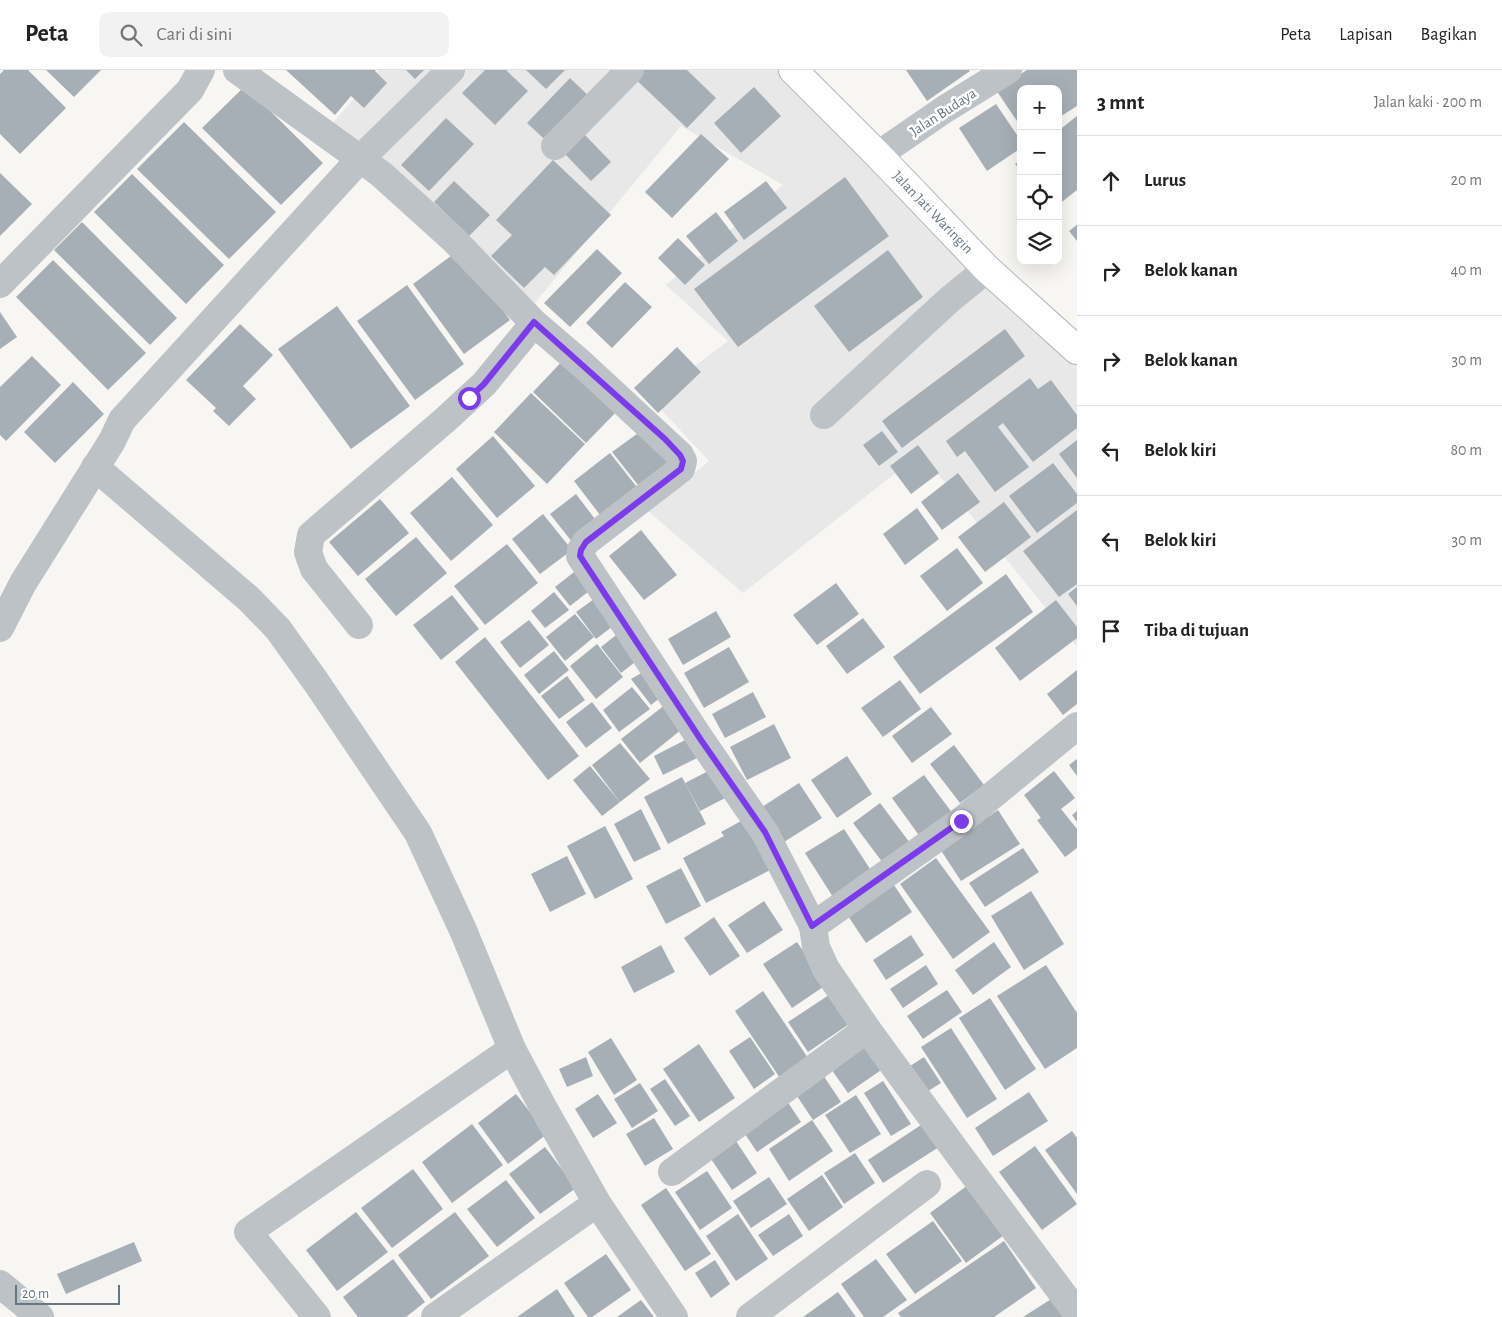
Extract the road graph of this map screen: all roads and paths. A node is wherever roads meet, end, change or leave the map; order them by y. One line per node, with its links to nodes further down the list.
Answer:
1 (201, 70): 11 (street)
2 (237, 70): 9 (street)
3 (451, 70): 9 (street)
4 (630, 70): 7 (street)
5 (793, 70): 8 (main road, Jalan Jati Waringin)
6 (1008, 70): 8 (street, Jalan Budaya)
7 (555, 146)
8 (878, 155): 10 (main road, Jalan Jati Waringin)
9 (360, 159): 12 (street); 15 (street)
10 (987, 270): 13 (main road, Jalan Jati Waringin); 14 (street)
11 (0, 284)
12 (534, 322): 16 (street); 19 (street)
13 (1077, 350)
14 (824, 416)
15 (95, 467): 17 (street); 21 (street)
16 (359, 625)
17 (0, 628)
18 (1077, 726): 19 (street)
19 (812, 926): 20 (street)
20 (867, 1029): 22 (street); 26 (street)
21 (512, 1049): 24 (street); 28 (street)
22 (672, 1172)
23 (927, 1184): 31 (street)
24 (597, 1203): 29 (street); 30 (street)
25 (0, 1284): 27 (street)
26 (1077, 1313)
27 (40, 1317)
28 (317, 1317)
29 (435, 1317)
30 (674, 1317)
31 (750, 1317)

